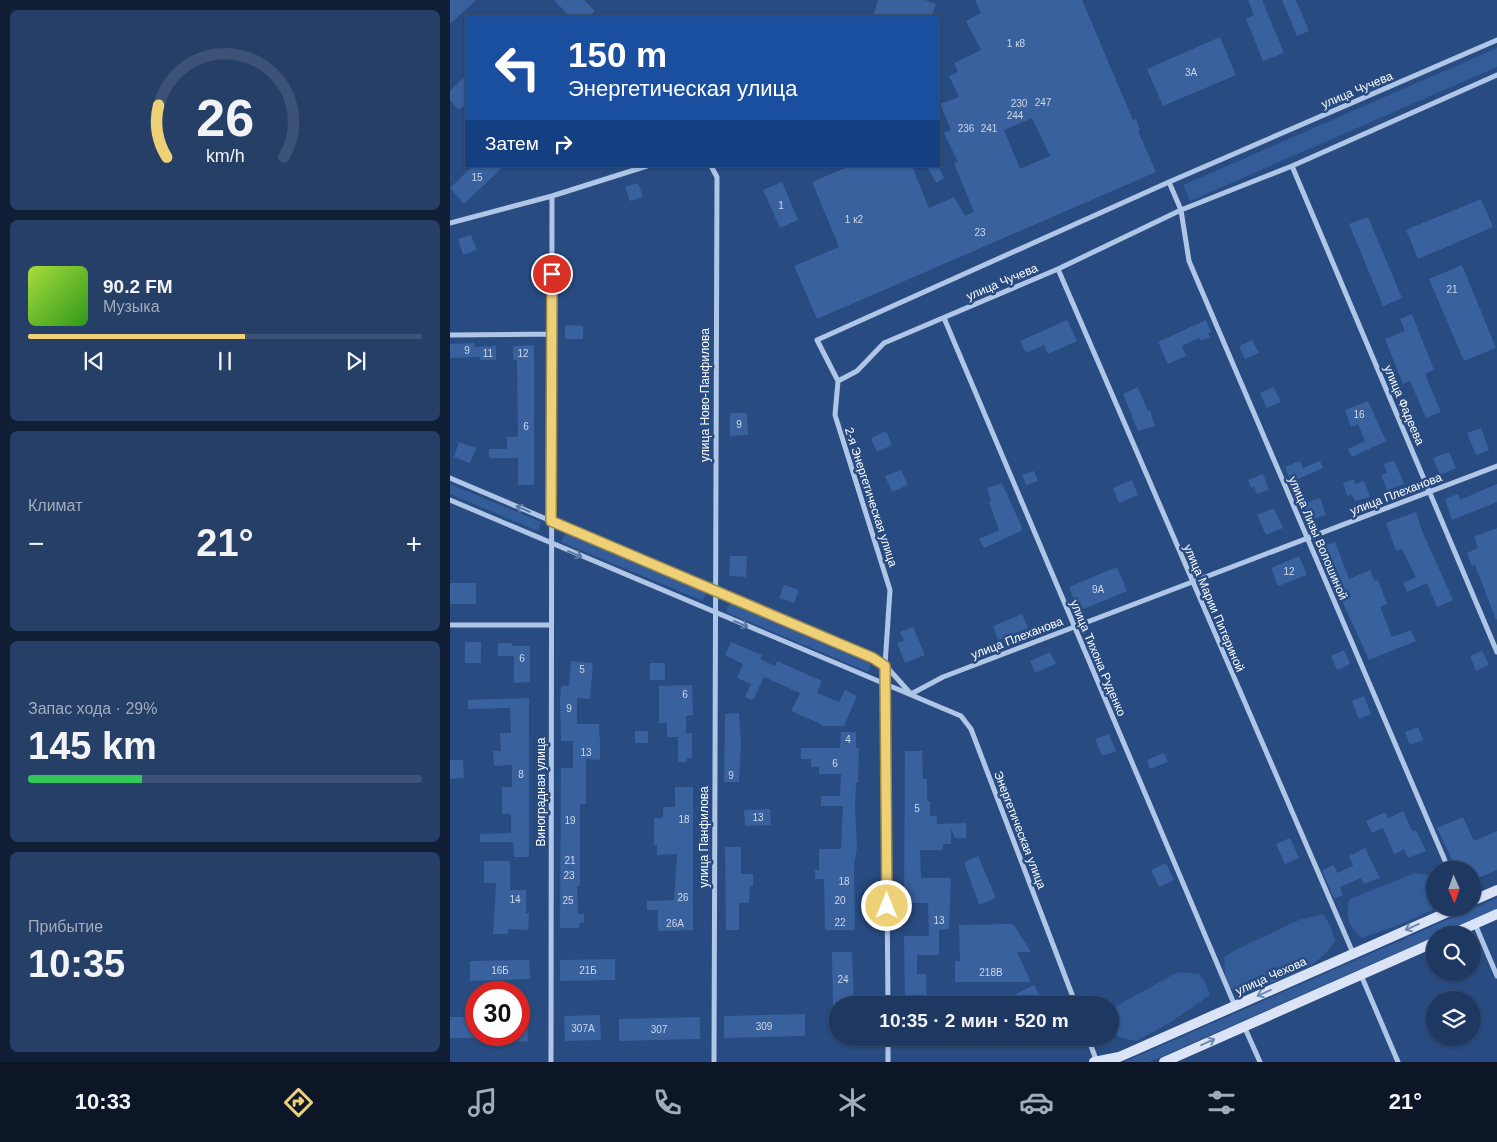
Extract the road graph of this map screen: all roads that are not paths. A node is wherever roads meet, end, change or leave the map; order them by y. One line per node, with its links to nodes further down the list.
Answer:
1 (1497, 40): 6 (street, улица Чучева)
2 (1497, 75): 3 (street, улица Чучева)
3 (1292, 166): 8 (street, улица Чучева); 17 (street, улица Фадеева)
4 (644, 167): 7 (street)
5 (712, 167): 23 (street, улица Ново-Панфилова)
6 (1169, 182): 8 (street); 14 (street, улица Чучева)
7 (552, 196): 9 (street); 12 (street, Виноградная улица)
8 (1181, 210): 10 (street, улица Чучева); 20 (street, улица Лизы Волошиной)
9 (450, 223)
10 (1058, 269): 11 (street, улица Чучева); 22 (street, улица Марии Питериной)
11 (944, 318): 14 (street, улица Чучева); 27 (street, улица Тихона Руденко)
12 (552, 334): 13 (street); 19 (street, Виноградная улица)
13 (450, 335)
14 (838, 382): 29 (street, 2-я Энергетическая улица)
15 (1497, 466): 17 (street, улица Плеханова)
16 (450, 478): 19 (street, Энергетическая улица, one-way to 16)
17 (1430, 491): 20 (street, улица Плеханова); 28 (street, улица Фадеева)
18 (450, 500): 21 (street, Энергетическая улица)
19 (551, 521): 21 (street, Виноградная улица); 23 (street, Энергетическая улица)
20 (1307, 539): 22 (street, улица Плеханова); 32 (street, улица Лизы Волошиной)
21 (551, 544): 24 (street, Энергетическая улица, one-way to 24); 26 (street, Виноградная улица)
22 (1192, 582): 27 (street, улица Плеханова); 40 (street, улица Марии Питериной)
23 (714, 591): 24 (street, улица Ново-Панфилова); 29 (street, Энергетическая улица)
24 (714, 613): 30 (street, Энергетическая улица, one-way to 30); 50 (street, улица Панфилова)
25 (450, 625): 26 (street)
26 (551, 625): 49 (street, Виноградная улица)
27 (1074, 627): 31 (street, улица Плеханова); 45 (street, улица Тихона Руденко)
28 (1497, 652)
29 (885, 666): 30 (street, 2-я Энергетическая улица); 31 (street, Энергетическая улица)
30 (886, 685): 31 (street, Энергетическая улица); 43 (street, 2-я Энергетическая улица)
31 (911, 694): 44 (street, Энергетическая улица)
32 (1445, 861)
33 (1497, 890): 34 (main road)
34 (1481, 896)
35 (1497, 914): 37 (main road)
36 (1439, 916): 40 (main road, улица Чехова, one-way to 40)
37 (1475, 924): 38 (main road); 42 (street)
38 (1470, 926)
39 (1426, 946): 41 (main road)
40 (1353, 953): 45 (main road, улица Чехова, one-way to 45)
41 (1361, 975): 46 (main road); 55 (street)
42 (1497, 976)
43 (888, 996)
44 (1073, 996)
45 (1235, 1006): 52 (main road, улица Чехова)
46 (1244, 1026): 53 (main road, one-way to 46); 54 (street)
47 (888, 1046): 51 (street)
48 (1090, 1046): 52 (street)
49 (551, 1062)
50 (714, 1062)
51 (888, 1062)
52 (1095, 1062)
53 (1164, 1062)
54 (1260, 1062)
55 (1398, 1062)

